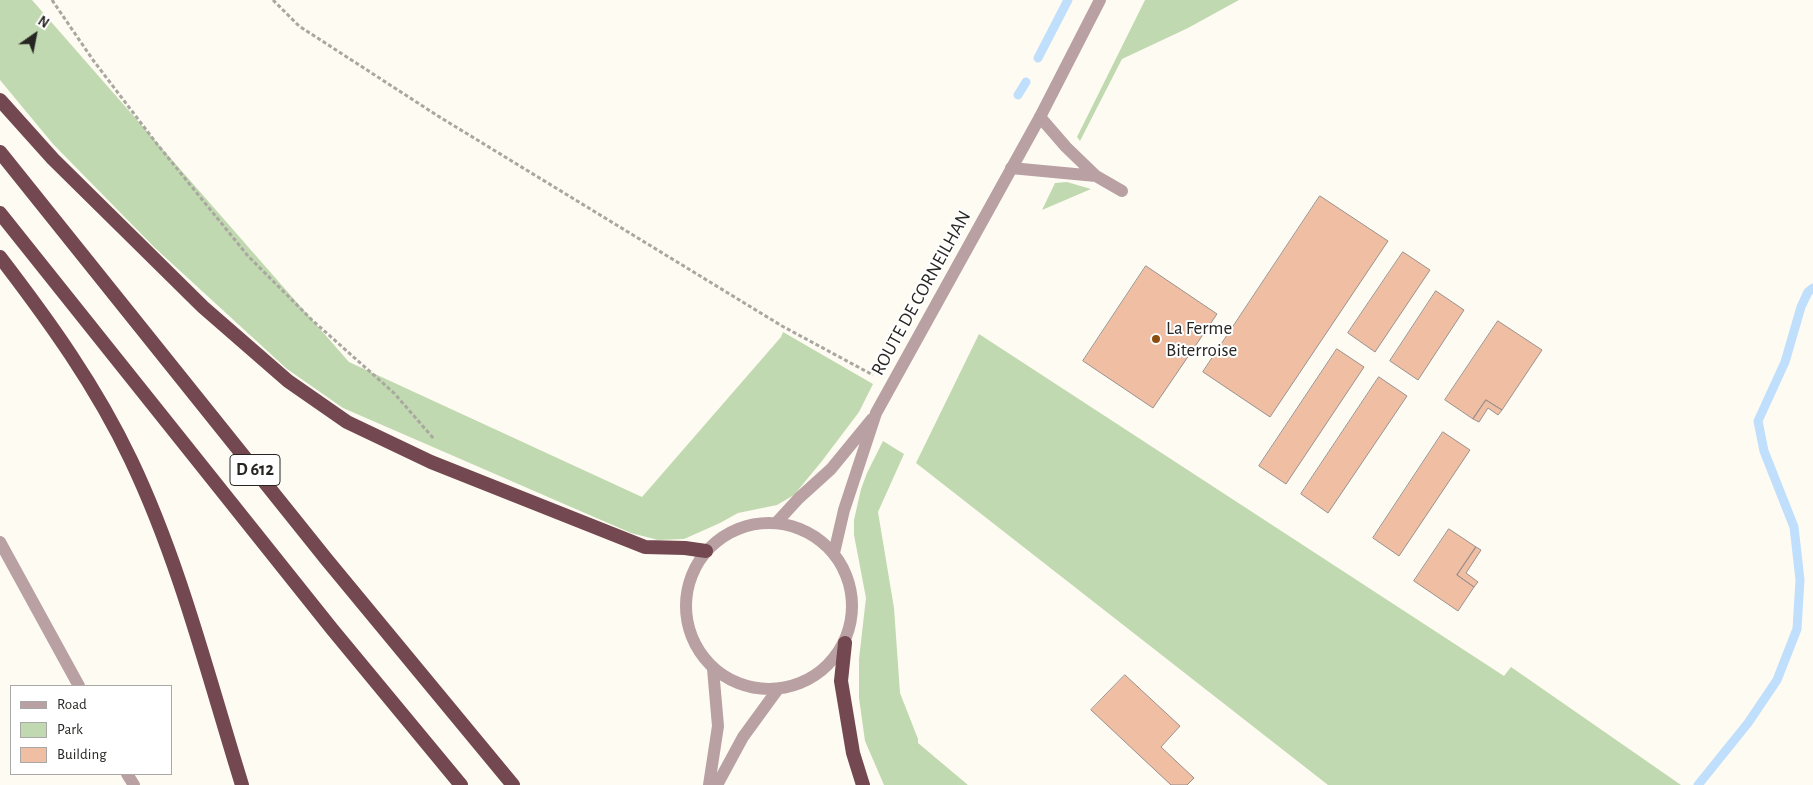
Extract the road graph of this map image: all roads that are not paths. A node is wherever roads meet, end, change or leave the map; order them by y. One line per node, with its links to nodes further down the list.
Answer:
1 (1100, 0): 3 (street, ROUTE DE CORNEILHAN)
2 (0, 100): 13 (highway)
3 (1040, 116): 5 (street, ROUTE DE CORNEILHAN); 6 (street)
4 (0, 152): 21 (highway, D 612)
5 (1011, 168): 6 (street); 10 (street, ROUTE DE CORNEILHAN)
6 (1096, 176): 7 (street)
7 (1122, 191)
8 (0, 212): 20 (highway, D 612)
9 (0, 257): 19 (highway)
10 (876, 413): 11 (street, ROUTE DE CORNEILHAN); 14 (street, ROUTE DE CORNEILHAN)
11 (776, 523): 13 (street); 14 (street)
12 (0, 542): 17 (street)
13 (706, 550): 16 (street)
14 (834, 553): 15 (street)
15 (845, 643): 18 (street); 24 (highway)
16 (713, 669): 18 (street); 22 (street)
17 (78, 685)
18 (778, 690): 23 (street)
19 (242, 785)
20 (461, 785)
21 (513, 785)
22 (709, 785)
23 (717, 785)
24 (863, 785)

